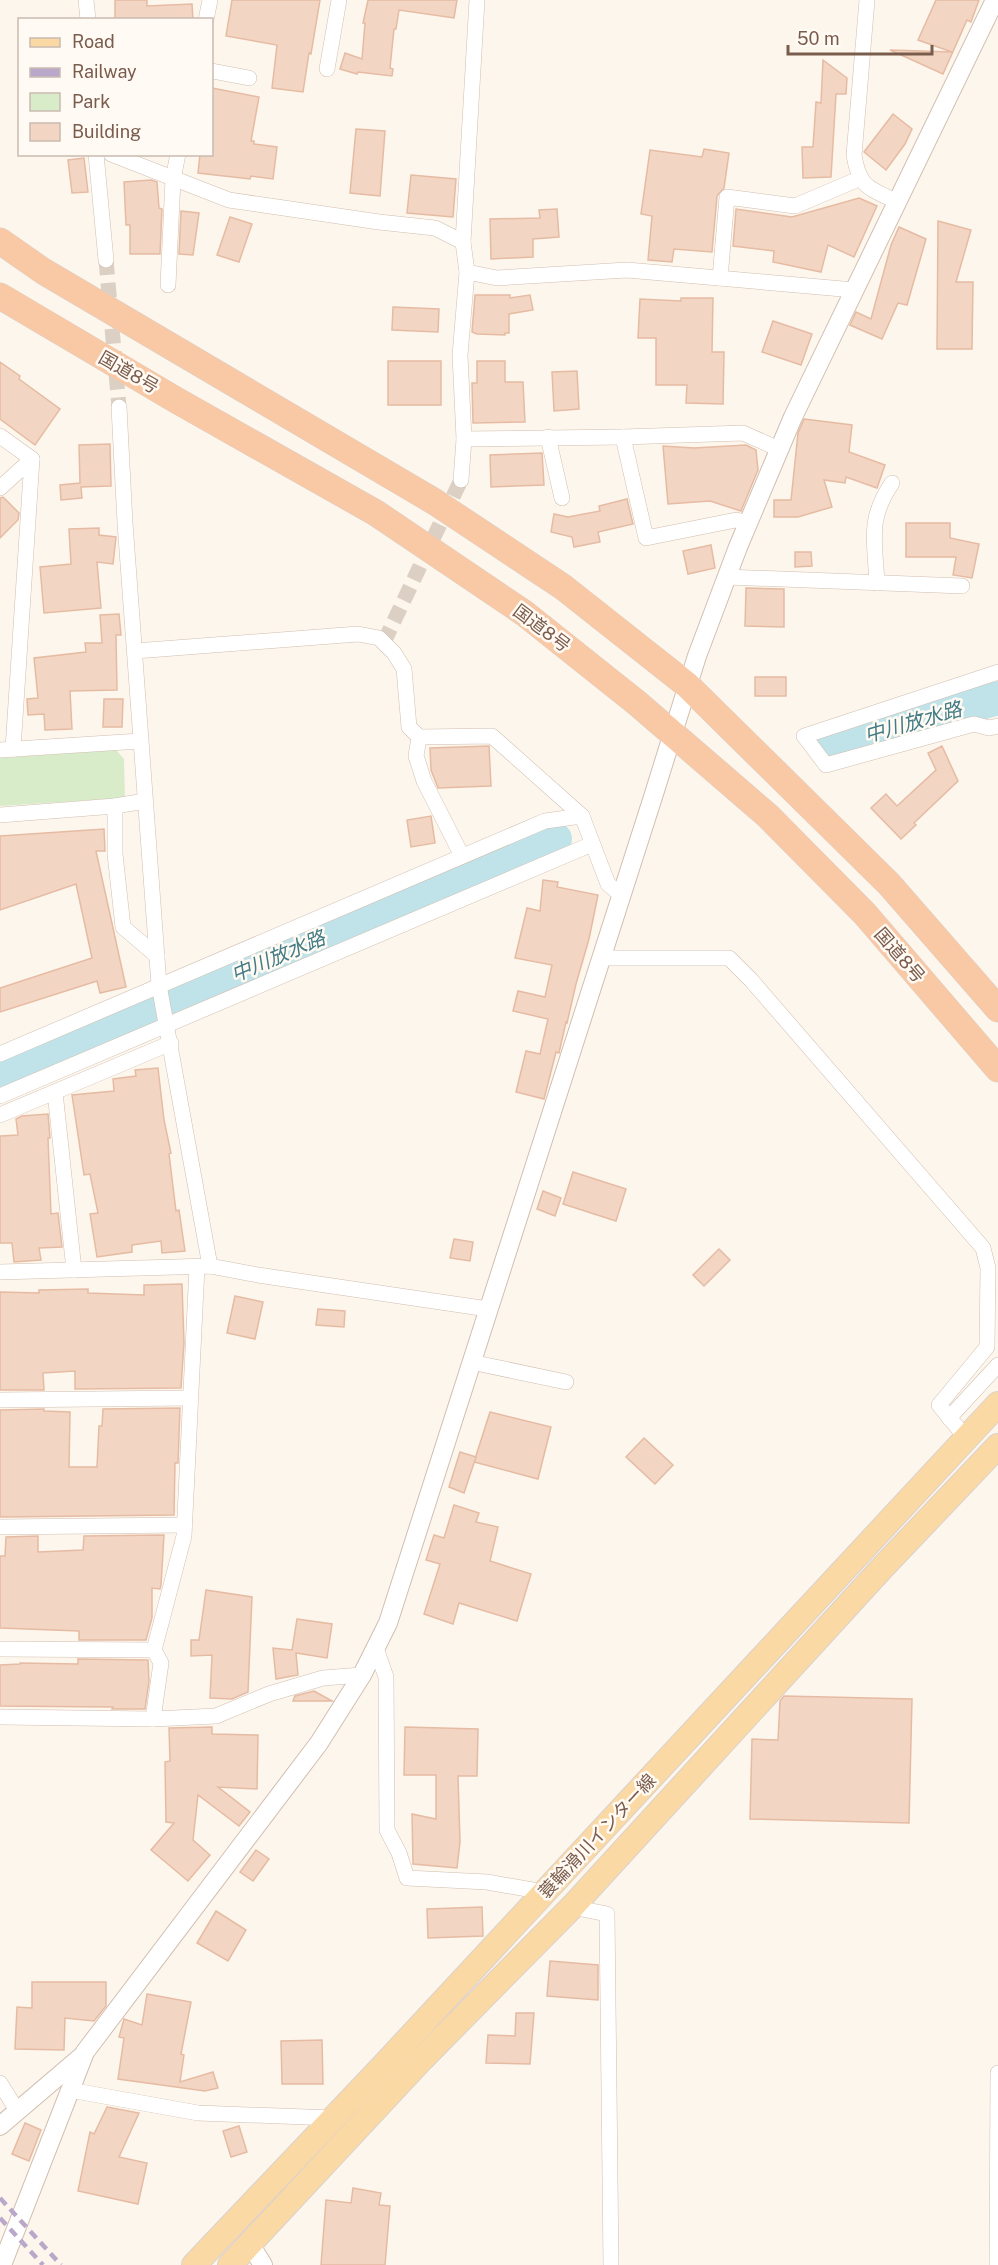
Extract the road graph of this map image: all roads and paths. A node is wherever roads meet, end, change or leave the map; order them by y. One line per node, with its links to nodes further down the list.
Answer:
1 (86, 0): 7 (street)
2 (210, 0): 8 (street)
3 (339, 0): 9 (street)
4 (477, 0): 19 (street)
5 (867, 0): 15 (street)
6 (995, 0): 17 (street)
7 (88, 18)
8 (206, 18)
9 (327, 69)
10 (213, 71): 11 (street)
11 (249, 78)
12 (96, 156): 20 (street)
13 (116, 156): 16 (street)
14 (178, 156): 16 (street)
15 (861, 178): 17 (street); 22 (street)
16 (173, 179): 19 (street); 23 (street)
17 (896, 201): 24 (street)
18 (0, 241): 43 (highway)
19 (463, 242): 21 (street)
20 (106, 260)
21 (467, 272): 22 (street); 30 (street)
22 (720, 278): 24 (street)
23 (168, 285)
24 (854, 290): 31 (street)
25 (0, 296): 45 (highway, 国道8号)
26 (119, 407): 41 (street)
27 (0, 436): 32 (street)
28 (548, 437): 29 (street); 30 (street); 36 (street)
29 (623, 437): 31 (street); 37 (street)
30 (464, 439): 33 (street)
31 (779, 449): 37 (street)
32 (32, 459): 35 (street); 48 (street)
33 (461, 480)
34 (892, 483): 39 (street)
35 (0, 488)
36 (562, 498)
37 (748, 523): 38 (street)
38 (727, 577): 39 (street); 43 (street)
39 (877, 583): 40 (street)
40 (962, 586)
41 (135, 651): 46 (street); 47 (street)
42 (998, 672): 44 (street)
43 (687, 686): 45 (street); 59 (highway)
44 (998, 726)
45 (672, 734): 55 (street); 63 (highway, 国道8号)
46 (419, 737): 52 (street); 54 (street)
47 (140, 741): 48 (street); 49 (street)
48 (7, 749)
49 (145, 801): 50 (street); 56 (street)
50 (115, 806): 51 (street); 56 (street)
51 (0, 815)
52 (582, 816): 53 (street); 54 (street)
53 (592, 844): 55 (street); 60 (street)
54 (462, 856): 58 (street)
55 (621, 896): 57 (street)
56 (157, 956): 58 (street)
57 (601, 958): 70 (street); 77 (street)
58 (160, 989): 60 (street); 62 (street)
59 (998, 1009)
60 (166, 1019): 61 (street); 65 (street)
61 (171, 1043): 64 (street); 67 (street)
62 (0, 1054)
63 (998, 1069)
64 (55, 1092): 66 (street); 68 (street)
65 (0, 1096)
66 (0, 1115)
67 (204, 1267): 68 (street); 70 (street); 74 (street)
68 (74, 1270): 69 (street)
69 (0, 1272)
70 (488, 1309): 71 (street)
71 (471, 1362): 73 (street); 82 (street)
72 (998, 1365): 77 (street)
73 (566, 1382)
74 (189, 1398): 75 (street); 80 (street)
75 (0, 1400)
76 (998, 1404): 78 (main road, 蓑輪滑川インター線)
77 (949, 1418): 78 (street)
78 (966, 1438): 88 (main road, 蓑輪滑川インター線)
79 (996, 1451): 89 (main road, 蓑輪滑川インター線)
80 (184, 1525): 81 (street); 84 (street)
81 (0, 1527)
82 (376, 1648): 85 (street); 88 (street)
83 (0, 1649): 84 (street)
84 (154, 1650): 87 (street)
85 (362, 1675): 87 (street); 90 (street)
86 (0, 1717): 87 (street)
87 (153, 1719)
88 (544, 1892): 95 (main road, 蓑輪滑川インター線)
89 (572, 1907): 97 (main road, 蓑輪滑川インター線); 102 (street)
90 (85, 2052): 93 (street); 94 (street)
91 (998, 2073): 103 (street)
92 (0, 2083): 94 (street)
93 (70, 2090): 95 (street); 98 (street)
94 (18, 2112): 96 (street)
95 (333, 2118): 99 (main road, 蓑輪滑川インター線)
96 (0, 2126)
97 (250, 2244): 100 (main road, 蓑輪滑川インター線); 101 (street)
98 (2, 2265)
99 (194, 2265)
100 (230, 2265)
101 (263, 2265)
102 (611, 2265)
103 (997, 2265)

